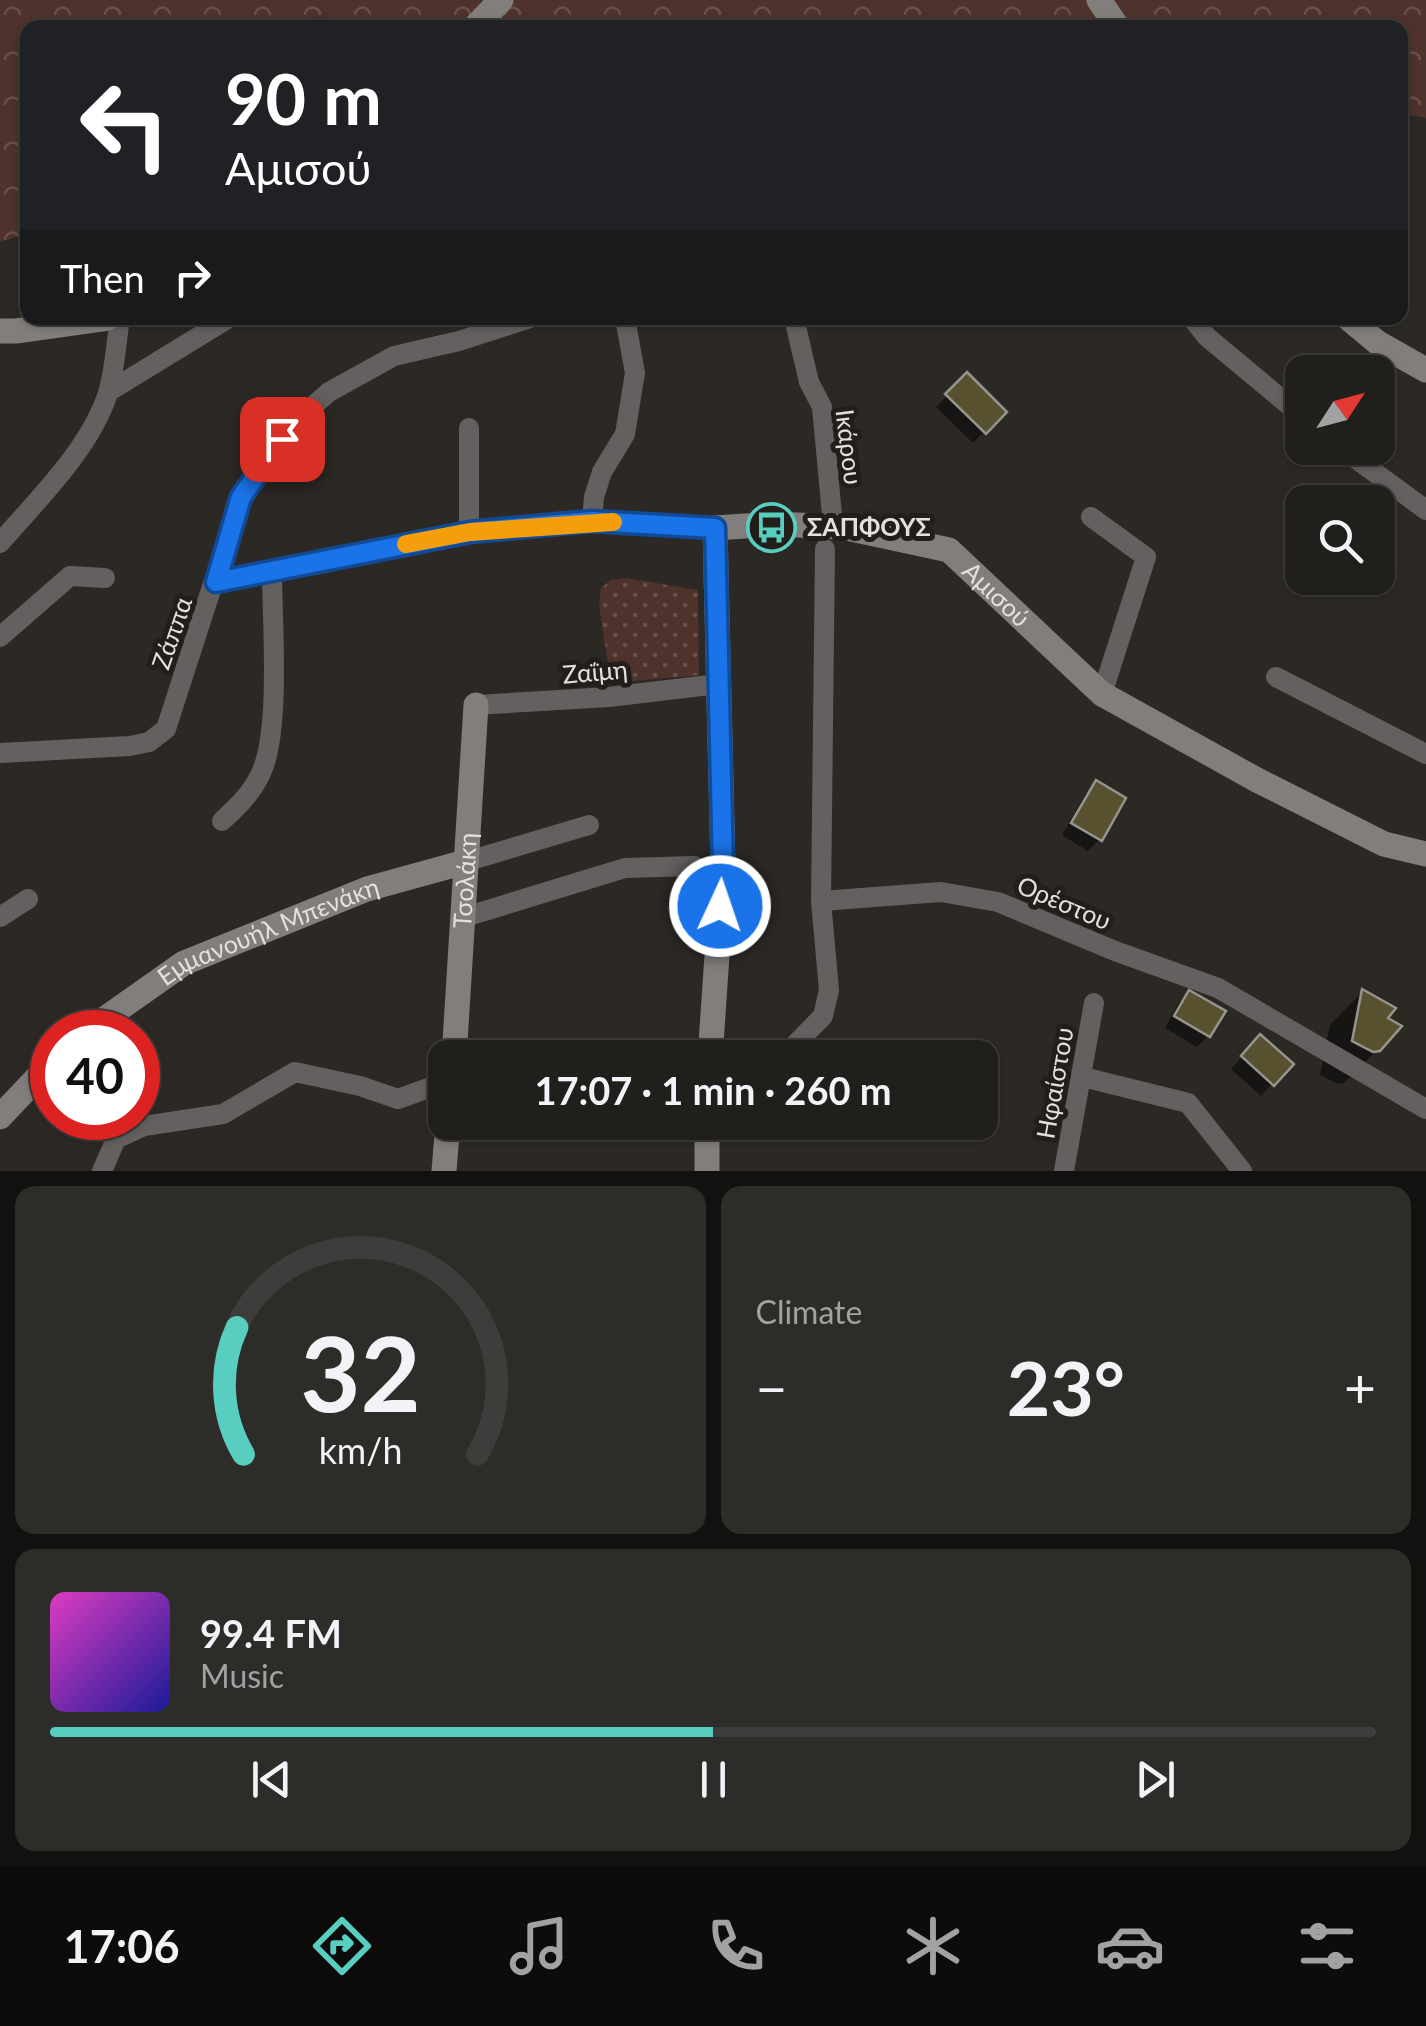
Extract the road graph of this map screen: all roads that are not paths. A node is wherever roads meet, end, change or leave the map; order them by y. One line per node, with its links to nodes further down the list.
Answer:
1 (501, 0): 2 (street)
2 (482, 20)
3 (62, 325): 11 (street)
4 (119, 325): 13 (street)
5 (218, 325): 13 (street)
6 (508, 325): 26 (street, Ζάππα)
7 (625, 325): 19 (street)
8 (796, 325): 22 (street, Ικάρου)
9 (1198, 325): 14 (street)
10 (1356, 325): 12 (street)
11 (0, 331)
12 (1426, 370)
13 (108, 392): 23 (street)
14 (1285, 402)
15 (469, 428): 21 (street)
16 (1364, 465): 17 (street)
17 (1426, 510)
18 (1091, 517): 30 (street)
19 (592, 521): 20 (street, Αμισού); 21 (street, Αμισού)
20 (715, 528): 22 (street, Αμισού); 29 (street)
21 (470, 532): 24 (street, Αμισού)
22 (829, 538): 30 (street, Αμισού); 40 (street, Ικάρου)
23 (0, 543)
24 (272, 570): 26 (street, Αμισού); 34 (street)
25 (105, 578): 27 (street)
26 (216, 582): 32 (street, Ζάππα)
27 (0, 636)
28 (1276, 677): 33 (street)
29 (718, 684): 31 (street, Ζαΐμη); 46 (street)
30 (1102, 694): 36 (street, Αμισού)
31 (476, 705): 37 (street, Τσολάκη)
32 (0, 754)
33 (1426, 754)
34 (222, 821)
35 (589, 825): 37 (street)
36 (1426, 854)
37 (465, 862): 42 (street, Τσολάκη); 44 (street, Εμμανουήλ Μπενάκη)
38 (695, 866): 42 (street)
39 (28, 899): 41 (street)
40 (821, 900): 47 (street); 51 (street, Ορέστου)
41 (0, 917)
42 (465, 917): 45 (street, Τσολάκη)
43 (1094, 1003): 48 (street, Ηφαίστου)
44 (118, 1010)
45 (455, 1040)
46 (711, 1040)
47 (800, 1040)
48 (1083, 1077): 58 (street, Ηφαίστου); 59 (street)
49 (30, 1082): 52 (street)
50 (428, 1088): 55 (street)
51 (1426, 1109)
52 (0, 1117)
53 (447, 1140): 56 (street)
54 (707, 1140): 57 (street)
55 (102, 1171)
56 (444, 1171)
57 (707, 1171)
58 (1064, 1171)
59 (1242, 1171)

